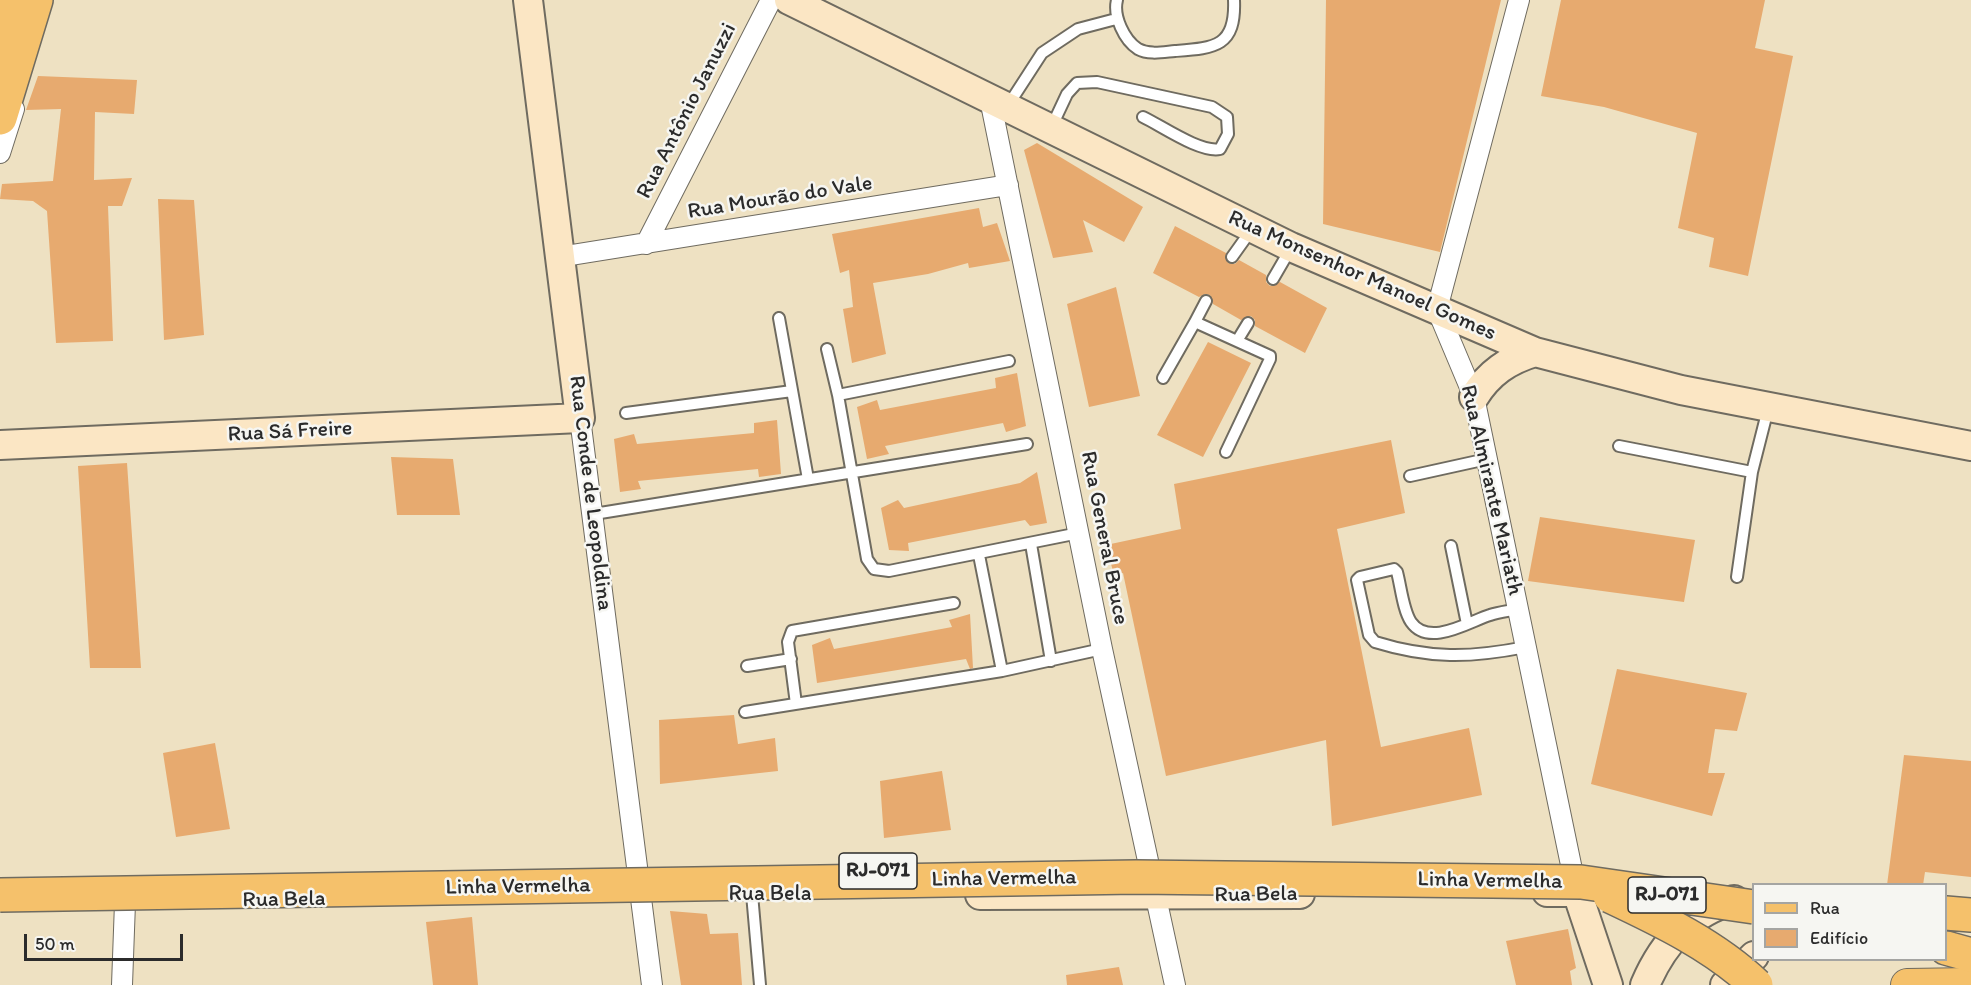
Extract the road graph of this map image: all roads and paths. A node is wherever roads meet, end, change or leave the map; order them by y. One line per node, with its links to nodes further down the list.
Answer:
1 (8, 0): 12 (highway)
2 (36, 0): 12 (highway)
3 (49, 0): 15 (street)
4 (528, 0): 20 (street, Rua Conde de Leopoldina)
5 (771, 0): 18 (street, Rua Antônio Januzzi)
6 (789, 0): 11 (street, Rua Monsenhor Manoel Gomes)
7 (1117, 0): 10 (lane)
8 (1234, 0): 10 (lane)
9 (1519, 0): 24 (street)
10 (1116, 20): 11 (lane)
11 (999, 103): 14 (street, Rua Monsenhor Manoel Gomes); 16 (street, Rua General Bruce)
12 (0, 116)
13 (1143, 117): 14 (lane)
14 (1051, 128): 17 (street, Rua Monsenhor Manoel Gomes)
15 (0, 153)
16 (1008, 185): 18 (street, Rua Mourão do Vale); 50 (street, Rua General Bruce)
17 (1252, 229): 19 (street, Rua Monsenhor Manoel Gomes); 21 (lane)
18 (646, 244): 20 (street, Rua Mourão do Vale)
19 (1291, 247): 22 (lane); 24 (street, Rua Monsenhor Manoel Gomes)
20 (559, 257): 38 (street, Rua Conde de Leopoldina)
21 (1232, 257)
22 (1273, 279)
23 (1206, 301): 26 (lane)
24 (1437, 309): 30 (street, Rua Monsenhor Manoel Gomes); 35 (street, Rua Almirante Mariath)
25 (779, 318): 33 (lane)
26 (1195, 322): 28 (lane); 32 (lane)
27 (1248, 323): 28 (lane)
28 (1237, 341): 43 (lane)
29 (827, 349): 34 (lane)
30 (1535, 352): 35 (street); 36 (street, Rua Monsenhor Manoel Gomes)
31 (1008, 361): 34 (lane)
32 (1163, 378)
33 (792, 391): 37 (lane); 48 (lane)
34 (838, 395): 46 (lane)
35 (1474, 397): 44 (street, Rua Almirante Mariath)
36 (1769, 407): 42 (street, Rua Monsenhor Manoel Gomes); 45 (lane)
37 (626, 413)
38 (580, 418): 40 (street, Rua Sá Freire); 49 (street, Rua Conde de Leopoldina)
39 (1027, 444): 46 (lane)
40 (0, 445)
41 (1619, 446): 45 (lane)
42 (1971, 446)
43 (1226, 452)
44 (1487, 459): 47 (lane); 56 (street, Rua Almirante Mariath)
45 (1752, 472): 54 (lane)
46 (853, 473): 48 (lane); 53 (lane)
47 (1410, 476)
48 (808, 479): 49 (lane)
49 (594, 514): 68 (street, Rua Conde de Leopoldina)
50 (1079, 533): 51 (lane); 59 (street, Rua General Bruce)
51 (1031, 544): 53 (lane); 61 (lane)
52 (1451, 546): 57 (lane)
53 (979, 555): 63 (lane)
54 (1737, 577)
55 (954, 603): 60 (lane)
56 (1518, 609): 57 (lane); 58 (street, Rua Almirante Mariath)
57 (1467, 624): 58 (lane)
58 (1526, 647): 67 (street, Rua Almirante Mariath)
59 (1102, 649): 61 (lane); 71 (street, Rua General Bruce)
60 (790, 659): 62 (lane); 64 (lane)
61 (1051, 661): 63 (lane)
62 (747, 666)
63 (1002, 671): 64 (lane)
64 (796, 704): 65 (lane)
65 (745, 712)
66 (0, 880): 72 (highway, Linha Vermelha / RJ-071)
67 (1579, 887): 70 (highway, Linha Vermelha / RJ-071, bridge); 71 (street, Rua Bela); 77 (highway, Linha Vermelha / RJ-071, bridge); 93 (street, Rua Almirante Mariath); 96 (highway, bridge)
68 (640, 894): 69 (street, Rua Bela); 75 (street, Rua Bela); 90 (street, Rua Conde de Leopoldina)
69 (752, 894): 71 (street, Rua Bela); 91 (lane)
70 (0, 895)
71 (1156, 896): 92 (street, Rua General Bruce)
72 (1752, 896)
73 (1752, 896): 94 (street)
74 (1947, 901): 76 (street)
75 (125, 903): 78 (street, Rua Bela); 89 (street)
76 (1971, 903)
77 (1752, 907)
78 (0, 910)
79 (1947, 913): 80 (highway)
80 (1971, 915)
81 (1947, 940): 82 (highway)
82 (1971, 942)
83 (1947, 948): 84 (highway)
84 (1971, 955)
85 (1947, 957): 87 (highway)
86 (1752, 958): 95 (street)
87 (1971, 964)
88 (1971, 984): 97 (main road)
89 (122, 985)
90 (652, 985)
91 (760, 985)
92 (1175, 985)
93 (1608, 985)
94 (1645, 985)
95 (1725, 985)
96 (1756, 985)
97 (1907, 985)

